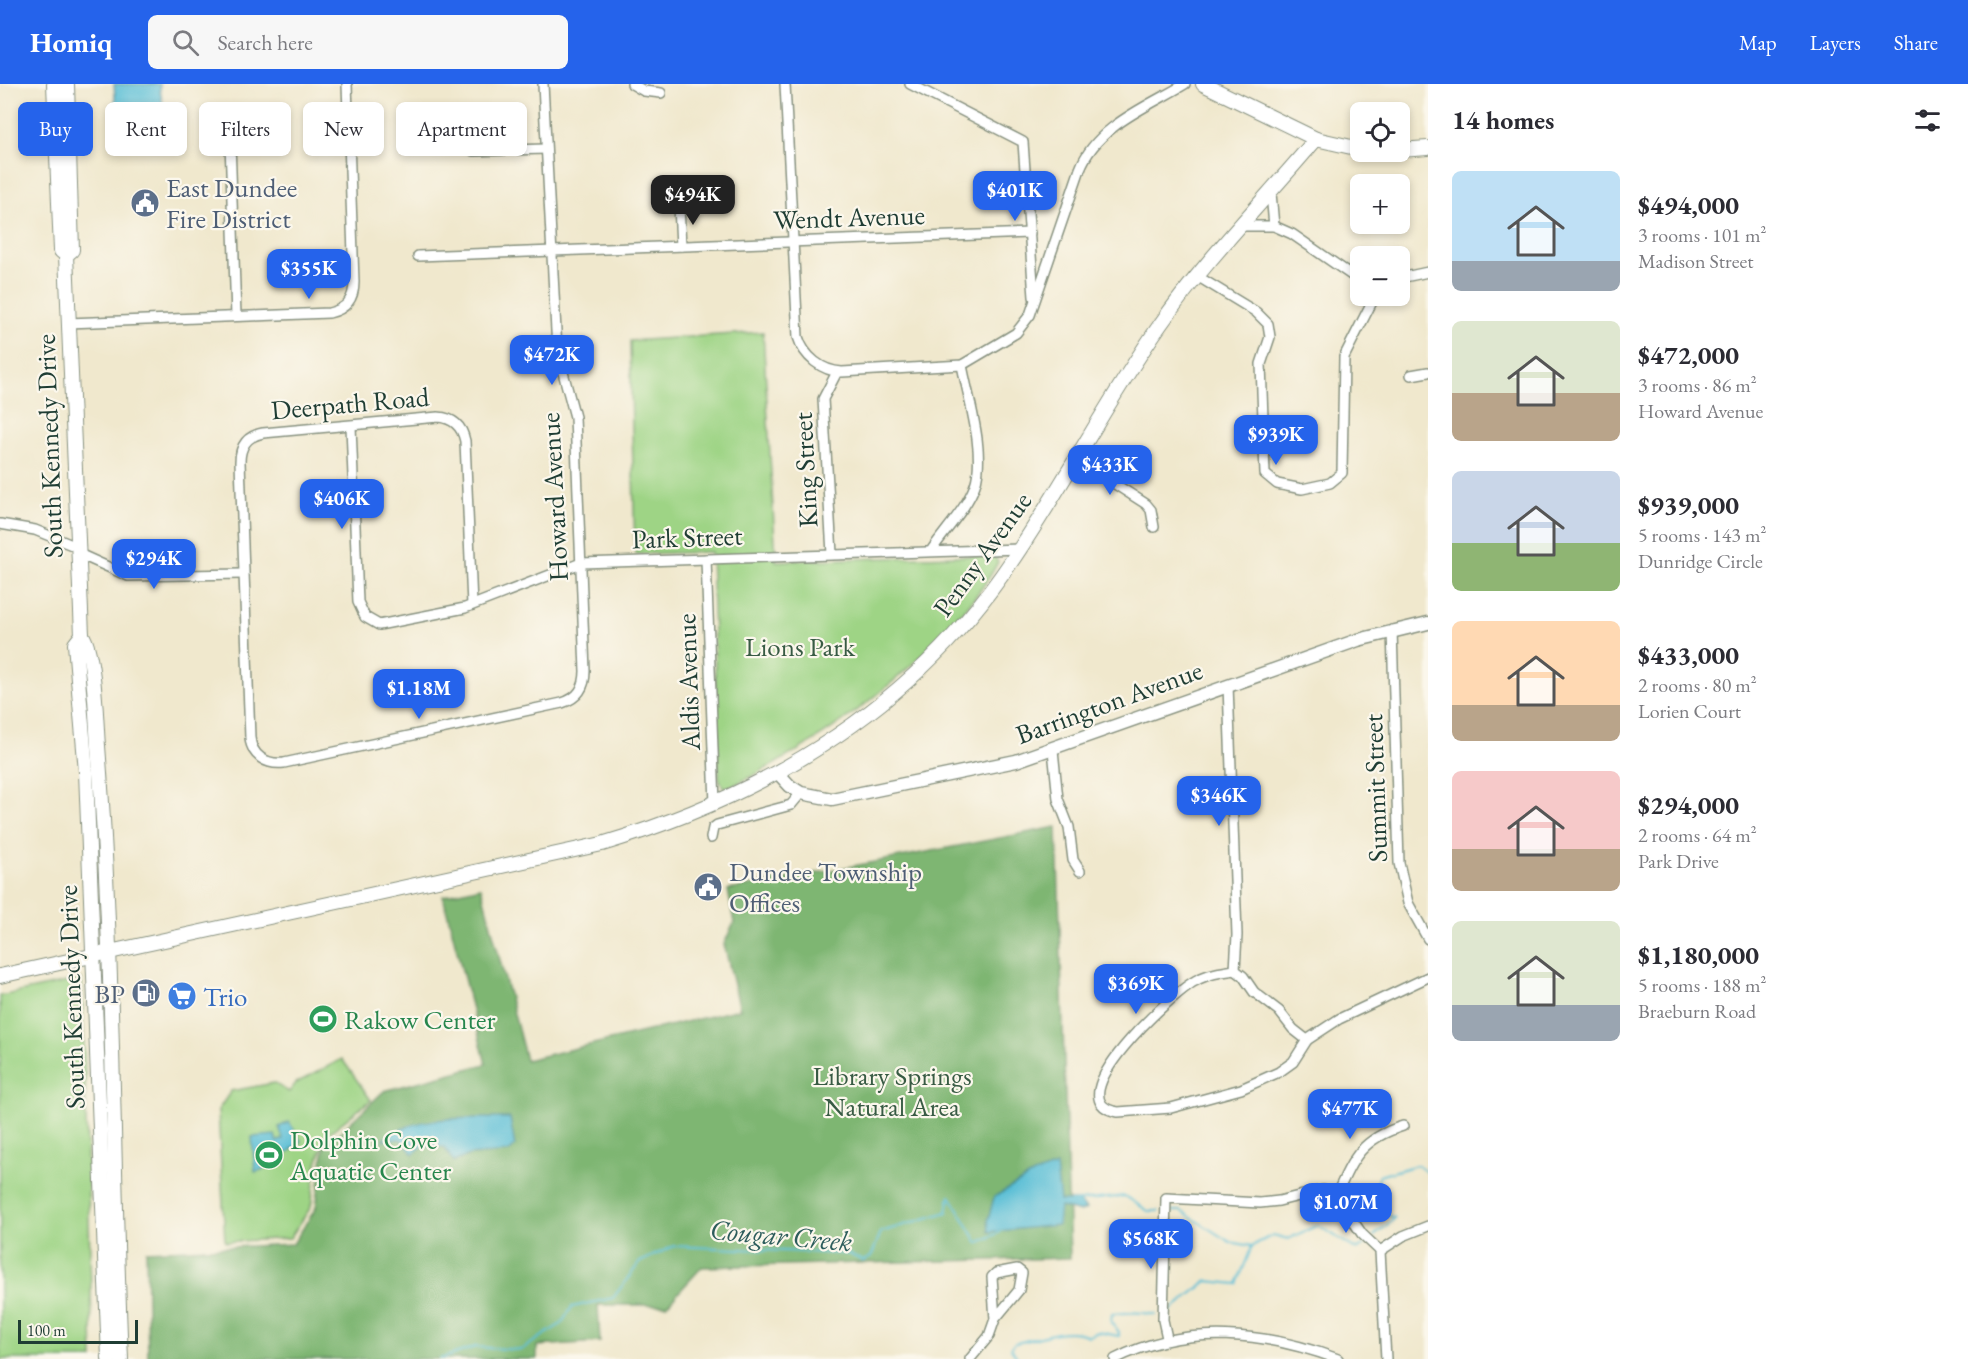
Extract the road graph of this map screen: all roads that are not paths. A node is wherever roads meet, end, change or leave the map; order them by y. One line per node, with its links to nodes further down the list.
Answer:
1 (54, 84): 26 (main road, South Kennedy Drive)
2 (67, 84): 26 (main road, South Kennedy Drive)
3 (347, 84): 34 (street)
4 (543, 84): 13 (street, Howard Avenue)
5 (632, 84): 10 (street)
6 (785, 84): 23 (street)
7 (910, 84): 22 (street)
8 (1185, 84): 32 (street)
9 (1203, 84): 11 (main road)
10 (661, 93)
11 (1316, 139): 12 (main road); 18 (main road, Penny Avenue)
12 (1350, 147)
13 (546, 148): 15 (street); 25 (street, Howard Avenue)
14 (1428, 148): 16 (main road)
15 (527, 149)
16 (1410, 149)
17 (230, 156): 34 (street)
18 (1271, 193): 20 (street); 21 (main road, Penny Avenue)
19 (679, 206): 24 (street)
20 (1274, 225): 21 (street); 29 (street)
21 (1243, 226): 30 (main road, Penny Avenue)
22 (1029, 233): 23 (street, Wendt Avenue); 32 (street)
23 (793, 242): 24 (street, Wendt Avenue); 37 (street)
24 (681, 246): 25 (street, Wendt Avenue)
25 (552, 251): 27 (street, Wendt Avenue); 49 (street, Howard Avenue)
26 (66, 255): 35 (main road, South Kennedy Drive)
27 (418, 256)
28 (1428, 272): 31 (street)
29 (1350, 274)
30 (1197, 276): 33 (street); 41 (main road, Penny Avenue)
31 (1410, 276)
32 (1035, 301): 36 (street)
33 (1370, 306)
34 (236, 316): 35 (street)
35 (68, 323): 45 (main road, South Kennedy Drive)
36 (962, 365): 37 (street); 46 (street)
37 (837, 372): 47 (street, King Street)
38 (1428, 372): 39 (street)
39 (1412, 375)
40 (351, 426): 50 (street, Deerpath Road); 51 (street, Deerpath Road); 51 (street, Park Street)
41 (1076, 459): 43 (street); 44 (main road, Penny Avenue)
42 (0, 524): 45 (street)
43 (1154, 527)
44 (1020, 549): 46 (street, Park Street); 57 (main road, Penny Avenue)
45 (77, 550): 50 (street); 54 (main road, South Kennedy Drive)
46 (931, 551): 47 (street, Park Street)
47 (832, 554): 48 (street, Park Street)
48 (706, 559): 49 (street, Park Street); 59 (street, Aldis Avenue)
49 (581, 563): 50 (street, Howard Avenue); 51 (street, Park Street)
50 (243, 574)
51 (472, 605)
52 (1428, 623): 53 (street, Barrington Avenue)
53 (1392, 630): 55 (street, Barrington Avenue); 62 (street, Summit Street)
54 (82, 635): 63 (main road, South Kennedy Drive); 64 (main road, South Kennedy Drive)
55 (1228, 685): 56 (street, Barrington Avenue); 65 (street)
56 (1053, 750): 58 (street, Barrington Avenue); 61 (street)
57 (779, 774): 58 (street); 59 (main road, Penny Avenue)
58 (801, 793): 60 (street)
59 (715, 804): 63 (main road, Penny Avenue)
60 (711, 837)
61 (1080, 871)
62 (1428, 939)
63 (107, 952): 64 (main road, Penny Avenue); 77 (main road, South Kennedy Drive)
64 (92, 956): 66 (main road, Penny Avenue); 76 (main road, South Kennedy Drive)
65 (1235, 970): 68 (street); 68 (street)
66 (0, 976)
67 (1428, 977): 68 (street)
68 (1307, 1040)
69 (1403, 1126): 70 (street)
70 (1336, 1196): 72 (street); 74 (street)
71 (1428, 1226): 72 (street)
72 (1380, 1251): 81 (street)
73 (995, 1319): 73 (street); 78 (street)
74 (1167, 1338): 75 (street); 80 (street)
75 (1130, 1355): 79 (street)
76 (109, 1359)
77 (121, 1359)
78 (970, 1359)
79 (1115, 1359)
80 (1338, 1359)
81 (1386, 1359)

